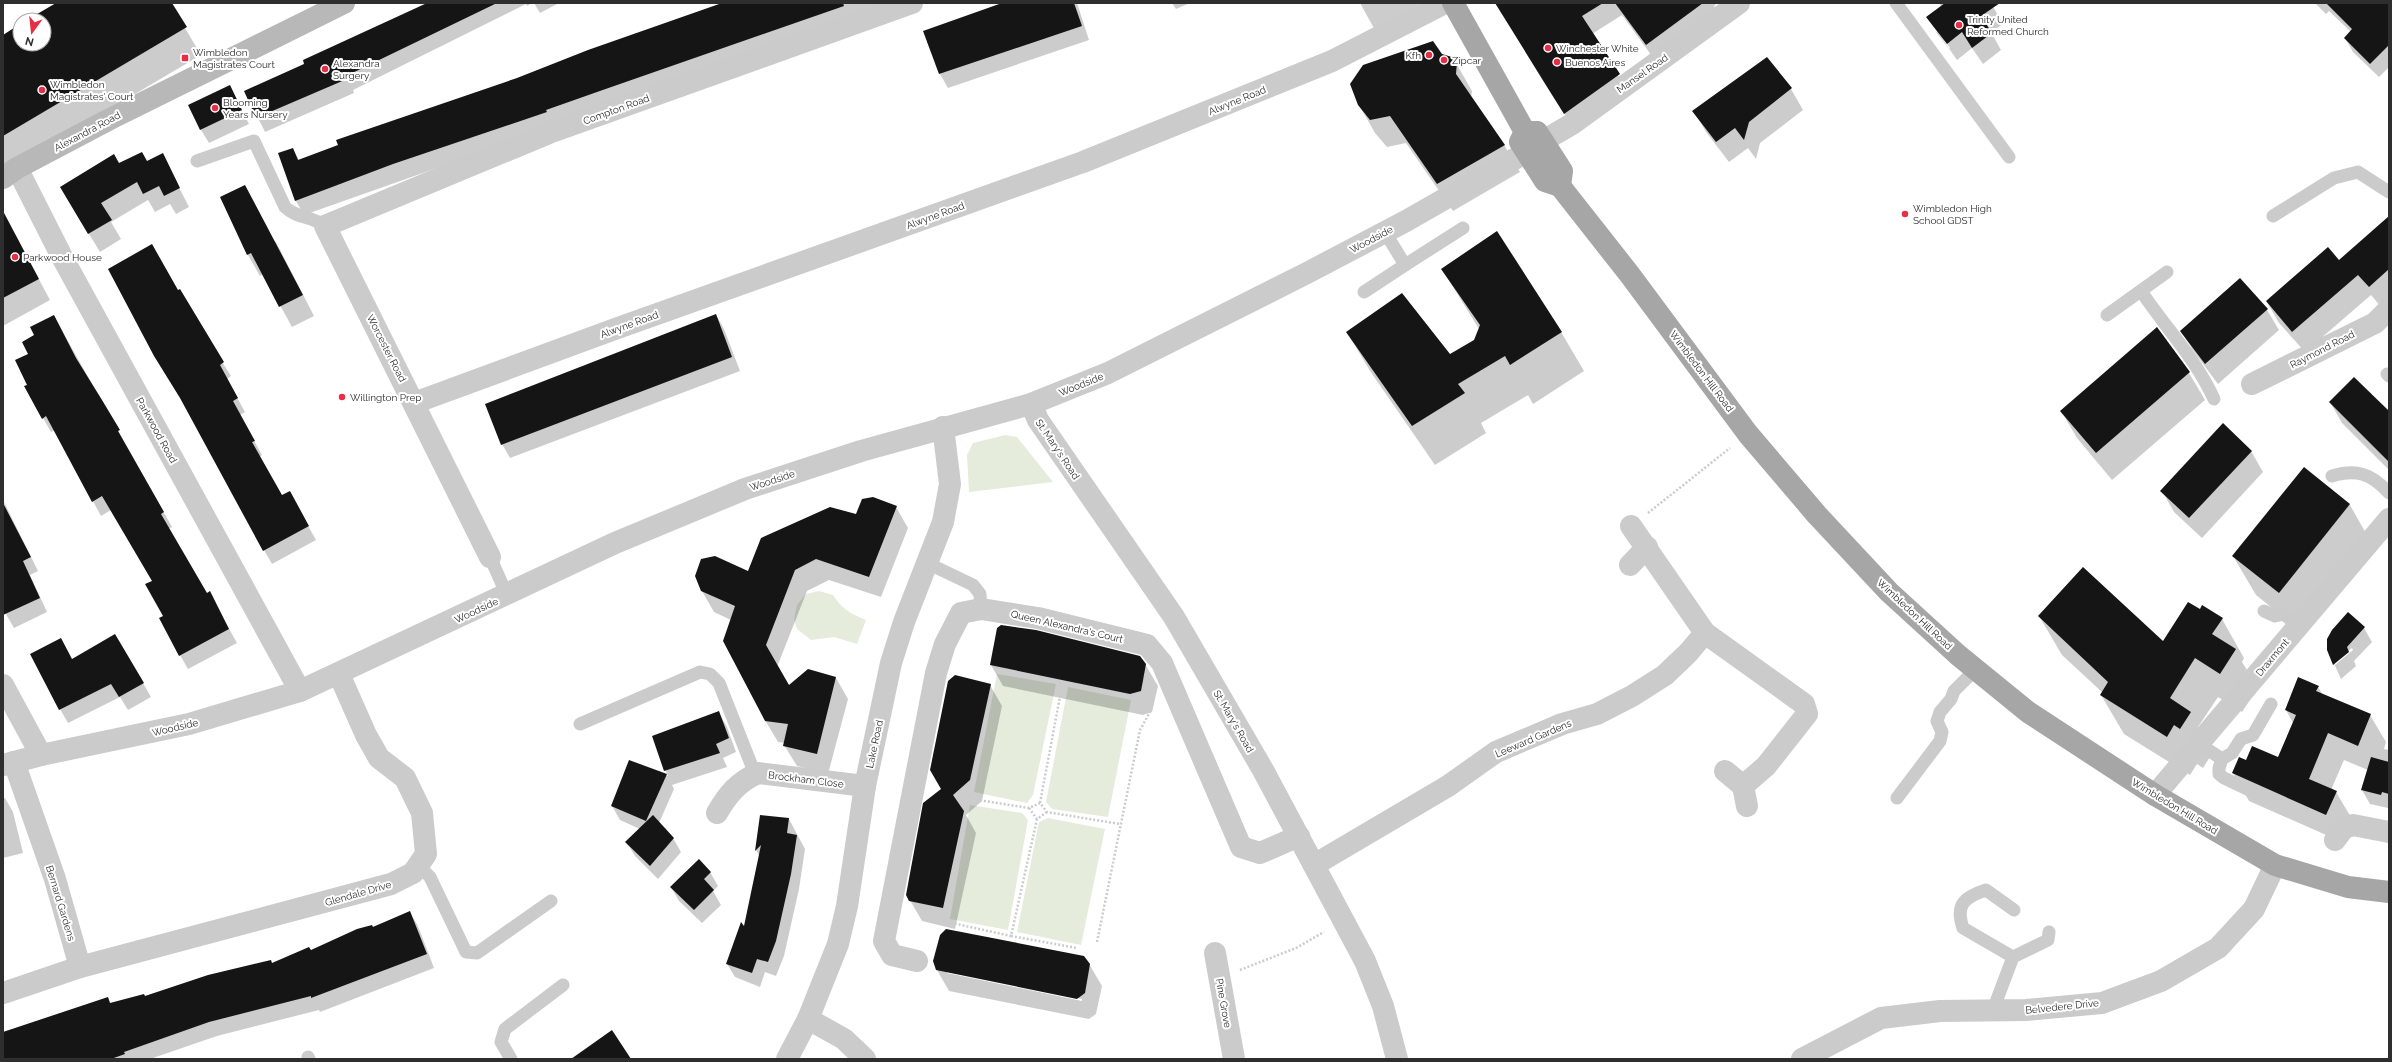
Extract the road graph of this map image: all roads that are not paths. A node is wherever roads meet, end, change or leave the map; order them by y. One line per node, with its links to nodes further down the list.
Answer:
1 (344, 3): 11 (main road, Alexandra Road)
2 (912, 3): 15 (street, Compton Road)
3 (1445, 3): 26 (street, Alwyne Road)
4 (1453, 3): 7 (main road)
5 (1738, 3): 7 (street, Mansel Road)
6 (1896, 3): 9 (lane)
7 (1534, 136): 8 (main road, Wimbledon Hill Road); 12 (main road)
8 (1525, 153): 12 (main road, Wimbledon Hill Road); 17 (street, Woodside)
9 (2009, 157)
10 (197, 161): 15 (lane)
11 (10, 173): 45 (street, Parkwood Road)
12 (1560, 186): 42 (main road, Wimbledon Hill Road)
13 (2389, 192): 14 (lane)
14 (2273, 216)
15 (325, 226): 26 (street, Worcester Road)
16 (1463, 228): 18 (lane)
17 (1385, 232): 18 (lane); 27 (street, Woodside)
18 (1405, 265): 21 (lane)
19 (2167, 272): 20 (lane)
20 (2141, 291): 23 (lane); 25 (lane)
21 (1364, 292)
22 (2389, 310): 24 (street, Raymond Road)
23 (2107, 316)
24 (2252, 384)
25 (2214, 399)
26 (414, 403): 34 (street, Worcester Road)
27 (1031, 404): 28 (street, Woodside); 60 (street, St. Mary's Road)
28 (943, 427): 35 (street, Lake Road); 37 (street, Woodside)
29 (2332, 476): 30 (lane)
30 (2389, 493)
31 (2389, 520): 40 (street, Draxmont)
32 (1631, 526): 33 (street)
33 (1647, 547): 36 (street); 41 (street)
34 (490, 558): 37 (lane)
35 (927, 563): 38 (lane); 54 (street, Lake Road)
36 (1630, 565)
37 (507, 595): 43 (street, Woodside)
38 (981, 609): 60 (street, Queen Alexandra's Court); 71 (street, Queen Alexandra's Court)
39 (2264, 611): 40 (lane)
40 (2298, 626): 48 (street, Draxmont)
41 (1705, 632): 52 (street); 63 (street, Leeward Gardens)
42 (1976, 669): 55 (main road, Wimbledon Hill Road); 56 (lane)
43 (339, 674): 45 (street, Woodside); 62 (street, Glendale Drive)
44 (3, 685): 49 (street)
45 (300, 691): 49 (street, Woodside)
46 (2271, 704): 50 (lane)
47 (580, 724): 53 (lane)
48 (2199, 744): 50 (lane); 55 (street, Draxmont)
49 (41, 755): 51 (street, Woodside)
50 (2222, 759): 57 (lane)
51 (9, 764): 72 (street, Bernard Gardens)
52 (1725, 771)
53 (755, 774): 54 (street, Brockham Close); 58 (street, Brockham Close)
54 (865, 786): 76 (street, Lake Road)
55 (2155, 795): 64 (main road, Wimbledon Hill Road)
56 (1897, 798)
57 (2274, 802)
58 (717, 813)
59 (2389, 832): 61 (street)
60 (1298, 836): 63 (street, St. Mary's Road)
61 (2335, 840)
62 (418, 865): 66 (lane); 72 (street, Glendale Drive)
63 (1314, 865): 81 (street, St. Mary's Road)
64 (2275, 865): 65 (main road, Wimbledon Hill Road); 75 (street, Belvedere Drive)
65 (2389, 892)
66 (551, 901)
67 (2014, 910): 70 (lane)
68 (2049, 932): 70 (lane)
69 (1215, 953): 77 (street, Pine Grove)
70 (2013, 957): 75 (lane)
71 (918, 961)
72 (80, 967): 74 (street)
73 (563, 985): 78 (lane)
74 (3, 993)
75 (1993, 1010): 82 (street, Belvedere Drive)
76 (808, 1019): 79 (street, Lake Road); 80 (street)
77 (1229, 1057)
78 (511, 1059)
79 (787, 1059)
80 (866, 1059)
81 (1397, 1059)
82 (1802, 1059)

